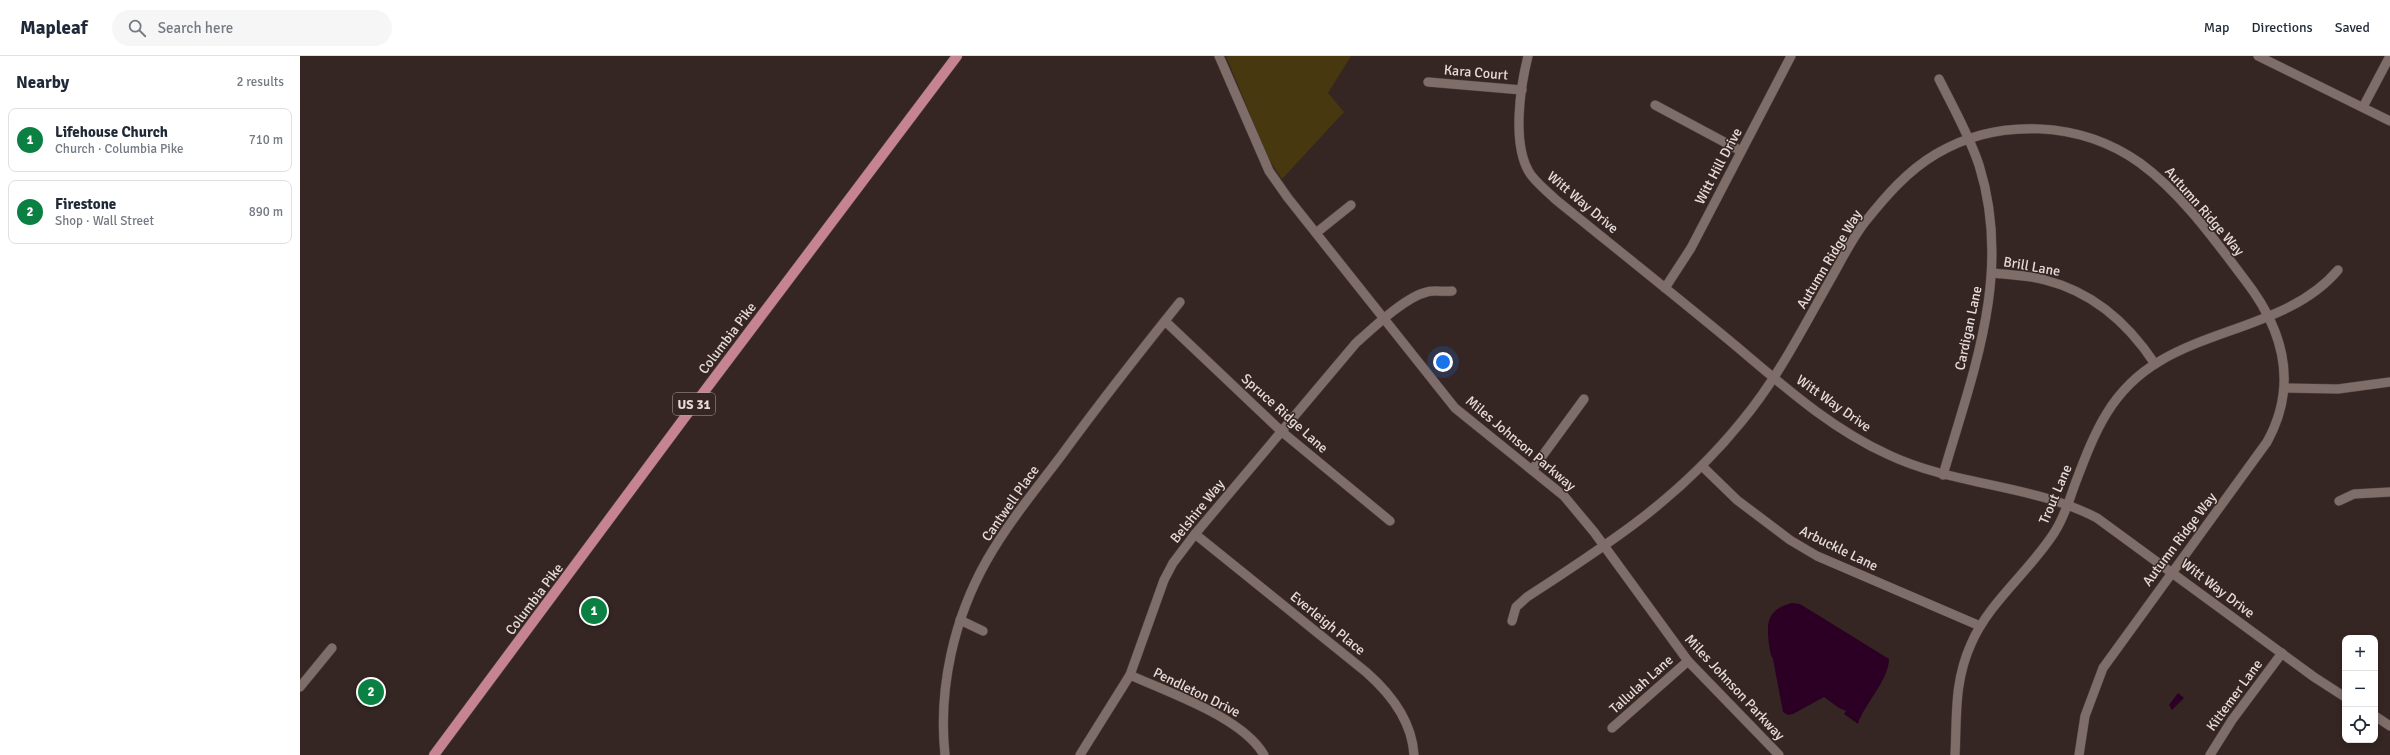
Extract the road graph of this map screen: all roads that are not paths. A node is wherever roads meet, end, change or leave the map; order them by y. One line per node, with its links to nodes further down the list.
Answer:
1 (958, 56): 54 (main road, Columbia Pike / US 31)
2 (1218, 56): 16 (street, Miles Johnson Parkway)
3 (1528, 56): 9 (street, Witt Way Drive)
4 (1792, 56): 14 (street, Witt Hill Drive)
5 (2258, 56): 11 (street)
6 (2390, 56): 11 (street)
7 (1939, 80): 13 (street, Cardigan Lane)
8 (1428, 82): 9 (street, Kara Court)
9 (1522, 90): 19 (street, Witt Way Drive)
10 (1655, 105): 14 (street)
11 (2363, 107): 12 (street)
12 (2390, 121)
13 (1969, 139): 18 (street, Cardigan Lane); 22 (street, Autumn Ridge Way); 26 (street, Autumn Ridge Way)
14 (1742, 151): 19 (street, Witt Hill Drive)
15 (1351, 205): 16 (street)
16 (1316, 233): 23 (street, Miles Johnson Parkway)
17 (2338, 270): 22 (street, Trout Lane)
18 (1993, 274): 25 (street, Brill Lane); 33 (street, Cardigan Lane)
19 (1665, 288): 26 (street, Witt Way Drive)
20 (1452, 291): 23 (street, Belshire Way)
21 (1180, 302): 24 (street, Cantwell Place)
22 (2270, 315): 25 (street, Trout Lane); 28 (street, Autumn Ridge Way)
23 (1385, 317): 30 (street, Belshire Way); 32 (street, Miles Johnson Parkway)
24 (1165, 321): 30 (street, Spruce Ridge Lane); 41 (street, Cantwell Place)
25 (2155, 364): 36 (street, Trout Lane)
26 (1774, 377): 31 (street, Autumn Ridge Way); 33 (street, Witt Way Drive)
27 (2390, 382): 28 (street)
28 (2284, 388): 40 (street, Autumn Ridge Way)
29 (1584, 399): 32 (street)
30 (1281, 431): 37 (street, Spruce Ridge Lane); 38 (street, Belshire Way)
31 (1703, 467): 39 (street, Autumn Ridge Way); 43 (street, Arbuckle Lane)
32 (1532, 470): 39 (street, Miles Johnson Parkway)
33 (1943, 475): 36 (street, Witt Way Drive)
34 (2390, 492): 35 (street)
35 (2339, 501)
36 (2068, 504): 40 (street, Witt Way Drive); 43 (street, Trout Lane)
37 (1390, 521)
38 (1195, 534): 48 (street, Belshire Way); 58 (street, Everleigh Place)
39 (1604, 547): 42 (street, Autumn Ridge Way); 47 (street, Miles Johnson Parkway)
40 (2172, 572): 46 (street, Witt Way Drive); 61 (street, Autumn Ridge Way)
41 (960, 620): 44 (street); 55 (street, Cantwell Place)
42 (1512, 621)
43 (1980, 626): 60 (street, Trout Lane)
44 (983, 631)
45 (332, 648): 49 (street)
46 (2282, 653): 50 (street, Witt Way Drive); 62 (street, Kittemer Lane)
47 (1688, 661): 53 (street, Tallulah Lane); 59 (street, Miles Johnson Parkway)
48 (1130, 675): 56 (street, Belshire Way); 57 (street, Pendleton Drive)
49 (300, 687)
50 (2342, 695)
51 (2378, 718): 52 (street)
52 (2390, 726)
53 (1612, 728)
54 (434, 755)
55 (945, 755)
56 (1080, 755)
57 (1264, 755)
58 (1414, 755)
59 (1779, 755)
60 (1955, 755)
61 (2079, 755)
62 (2210, 755)

